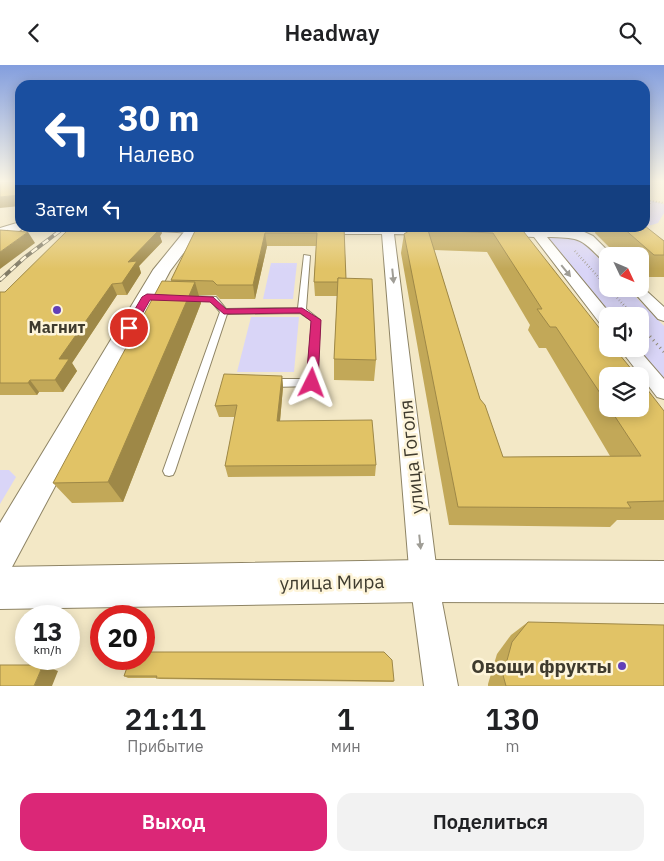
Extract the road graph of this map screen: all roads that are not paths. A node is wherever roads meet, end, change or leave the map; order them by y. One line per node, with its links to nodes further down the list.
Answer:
1 (15, 224): 2 (street)
2 (0, 225)
3 (15, 226): 5 (lane)
4 (15, 228): 9 (street)
5 (0, 230)
6 (200, 232): 22 (street)
7 (388, 232): 23 (street, улица Гоголя, one-way to 23)
8 (537, 232): 10 (street); 15 (street, one-way to 15)
9 (0, 239)
10 (599, 249)
11 (306, 255): 14 (lane)
12 (646, 297): 17 (street)
13 (175, 298): 16 (lane)
14 (302, 310): 16 (lane); 19 (lane)
15 (599, 311)
16 (224, 312): 21 (lane)
17 (664, 316)
18 (636, 357): 20 (street)
19 (259, 383)
20 (664, 392)
21 (169, 471)
22 (0, 555)
23 (424, 581): 24 (main road, улица Мира); 25 (main road, улица Мира); 26 (street, улица Гоголя)
24 (664, 582)
25 (0, 588)
26 (441, 686)

